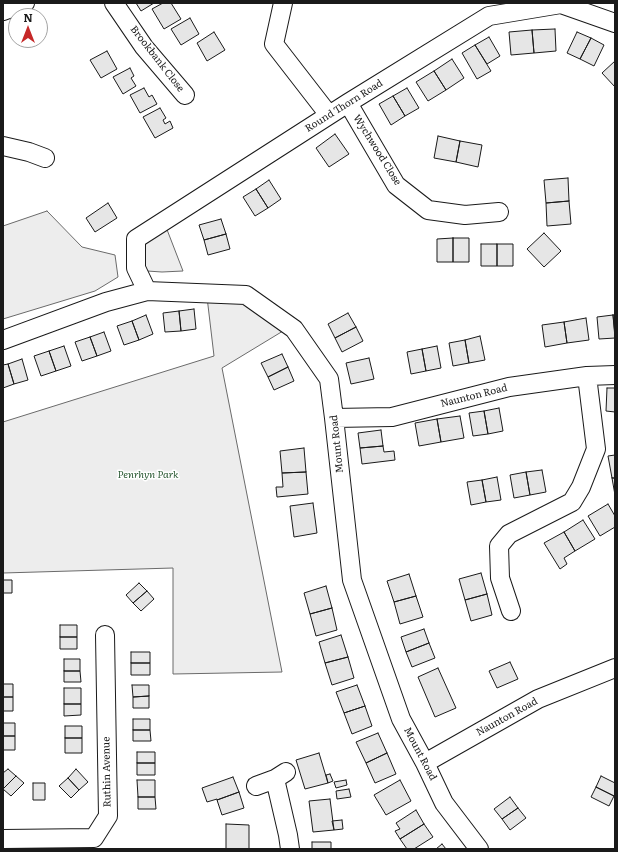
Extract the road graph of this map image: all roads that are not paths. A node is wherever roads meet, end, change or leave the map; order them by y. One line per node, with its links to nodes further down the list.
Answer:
1 (25, 3): 4 (street)
2 (114, 3): 6 (street, Brookbank Close)
3 (283, 3): 8 (street)
4 (3, 11)
5 (615, 23): 7 (street, Round Thorn Road)
6 (185, 95)
7 (348, 103): 8 (street, Round Thorn Road); 11 (street, Wychwood Close)
8 (329, 115): 12 (street, Round Thorn Road)
9 (3, 146): 10 (street)
10 (45, 158)
11 (499, 212)
12 (147, 291): 13 (street, Mount Road); 16 (street, Mount Road)
13 (3, 340)
14 (587, 376): 15 (street, Naunton Road); 16 (street, Naunton Road); 17 (street)
15 (615, 376)
16 (334, 418): 20 (street, Mount Road)
17 (511, 611)
18 (105, 634): 22 (street, Ruthin Avenue)
19 (615, 668): 20 (street, Naunton Road)
20 (425, 763): 24 (street, Mount Road)
21 (256, 786): 23 (street)
22 (3, 839)
23 (290, 849)
24 (479, 849)

